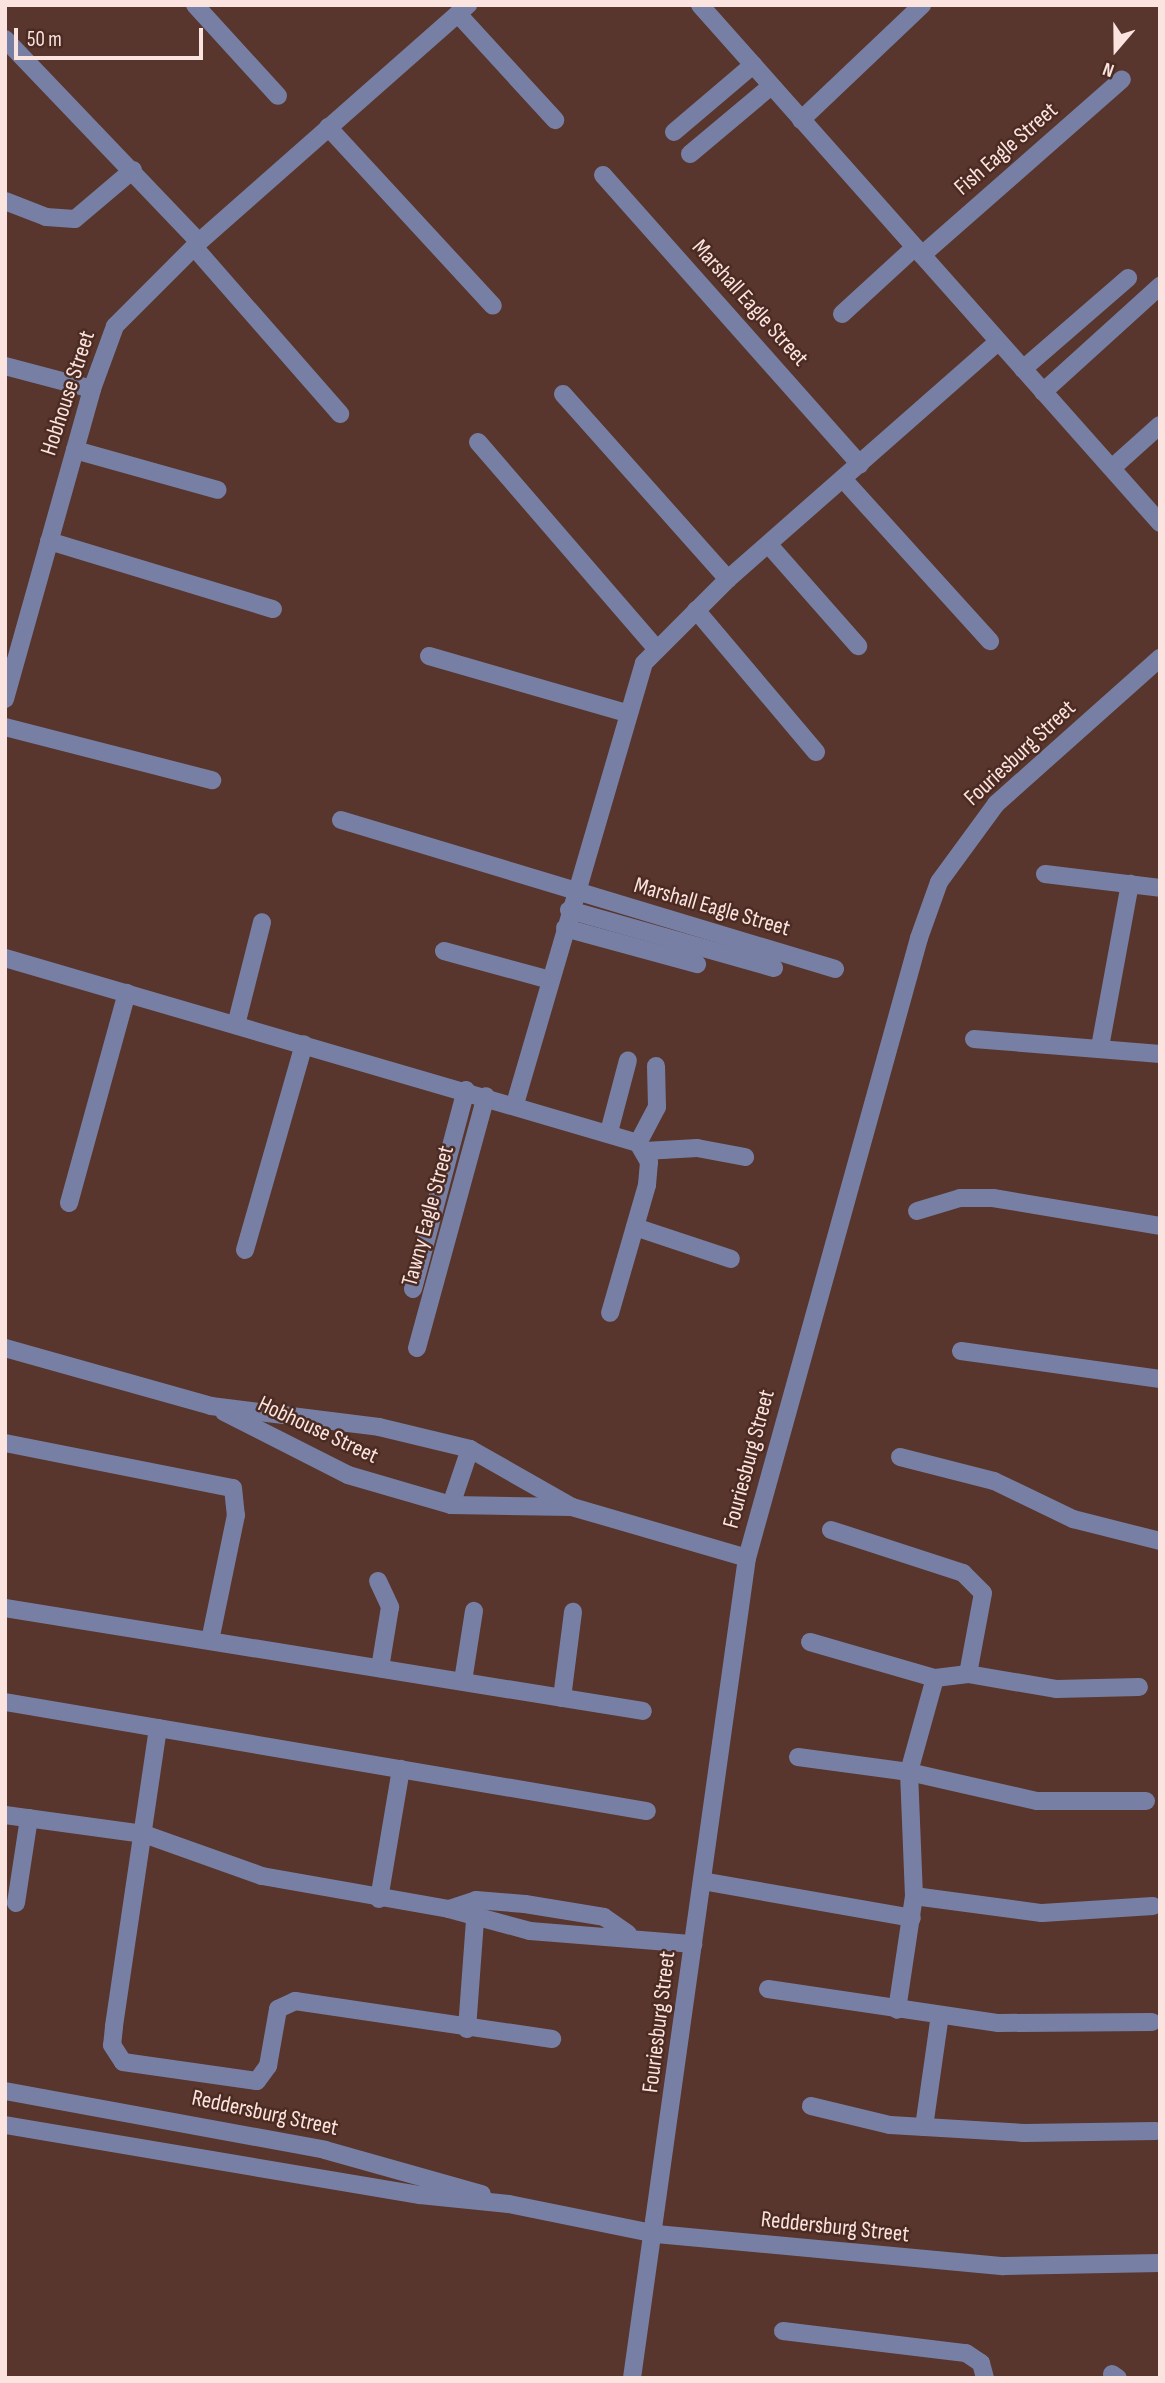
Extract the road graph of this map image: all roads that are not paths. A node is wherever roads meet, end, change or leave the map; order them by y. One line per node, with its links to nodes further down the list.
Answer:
1 (195, 5): 9 (street)
2 (700, 5): 6 (street)
3 (922, 5): 11 (street)
4 (463, 10): 10 (street); 12 (street, Hobhouse Street)
5 (5, 39): 15 (street)
6 (753, 65): 8 (street); 13 (street)
7 (1122, 79): 19 (street, Fish Eagle Street)
8 (771, 86): 11 (street); 14 (street)
9 (278, 96)
10 (555, 120)
11 (801, 120): 19 (street)
12 (328, 127): 18 (street, Hobhouse Street); 22 (street)
13 (674, 132)
14 (690, 154)
15 (133, 170): 17 (street); 18 (street)
16 (603, 175): 34 (street, Marshall Eagle Street)
17 (5, 201)
18 (196, 245): 27 (street, Hobhouse Street); 30 (street)
19 (918, 251): 23 (street, Fish Eagle Street); 24 (street)
20 (1128, 278): 26 (street)
21 (1160, 286): 28 (street)
22 (493, 306)
23 (842, 313)
24 (998, 342): 26 (street); 34 (street)
25 (5, 366): 27 (street)
26 (1023, 369): 28 (street)
27 (92, 389): 33 (street, Hobhouse Street)
28 (1043, 392): 35 (street)
29 (563, 394): 41 (street)
30 (340, 414)
31 (1160, 425): 35 (street)
32 (478, 442): 46 (street)
33 (75, 450): 37 (street); 39 (street, Hobhouse Street)
34 (860, 464): 36 (street)
35 (1112, 468): 38 (street)
36 (843, 479): 40 (street); 44 (street)
37 (218, 490)
38 (1160, 523)
39 (49, 541): 42 (street); 49 (street, Hobhouse Street)
40 (769, 545): 41 (street); 45 (street)
41 (728, 579): 43 (street)
42 (273, 609)
43 (696, 610): 46 (street); 52 (street)
44 (990, 641)
45 (858, 646)
46 (655, 647): 50 (street)
47 (429, 656): 50 (street)
48 (1160, 658): 102 (street, Fouriesburg Street)
49 (6, 696)
50 (626, 713): 58 (street)
51 (5, 727): 53 (street)
52 (816, 752)
53 (212, 780)
54 (341, 820): 58 (street, Marshall Eagle Street)
55 (1045, 874): 56 (street)
56 (1130, 884): 57 (street); 72 (street)
57 (1160, 888)
58 (575, 892): 59 (street); 66 (street, Marshall Eagle Street)
59 (569, 910): 61 (street); 65 (street, Marshall Eagle Street)
60 (262, 922): 69 (street)
61 (565, 928): 64 (street); 67 (street)
62 (444, 951): 67 (street)
63 (5, 958): 68 (street)
64 (697, 964)
65 (774, 968)
66 (835, 969)
67 (550, 980): 78 (street)
68 (127, 993): 69 (street); 82 (street)
69 (236, 1024): 71 (street)
70 (974, 1039): 72 (street)
71 (304, 1044): 76 (street); 86 (street)
72 (1100, 1046): 73 (street)
73 (1160, 1054)
74 (628, 1060): 79 (street)
75 (656, 1066): 80 (street)
76 (466, 1090): 77 (street); 88 (street, Tawny Eagle Street)
77 (486, 1096): 78 (street); 91 (street, Tawny Eagle Street)
78 (516, 1104): 79 (street)
79 (609, 1132): 80 (street)
80 (641, 1147): 81 (street); 85 (street)
81 (745, 1157)
82 (69, 1203)
83 (917, 1211): 84 (street)
84 (1160, 1226)
85 (635, 1227): 87 (street); 89 (street)
86 (245, 1250)
87 (731, 1259)
88 (413, 1289)
89 (610, 1313)
90 (5, 1348): 94 (street, Hobhouse Street)
91 (417, 1348)
92 (961, 1351): 93 (street)
93 (1160, 1379)
94 (211, 1406): 96 (street, Hobhouse Street); 98 (street, Hobhouse Street)
95 (5, 1443): 107 (street)
96 (470, 1449): 98 (street); 99 (street, Hobhouse Street)
97 (900, 1457): 101 (street)
98 (451, 1505): 99 (street, Hobhouse Street)
99 (572, 1507): 102 (street, Hobhouse Street)
100 (831, 1530): 110 (street)
101 (1160, 1541)
102 (747, 1558): 126 (street, Fouriesburg Street)
103 (378, 1581): 109 (street)
104 (5, 1608): 107 (street)
105 (474, 1611): 112 (street)
106 (573, 1612): 114 (street)
107 (210, 1640): 109 (street)
108 (810, 1642): 111 (street)
109 (380, 1668): 112 (street)
110 (968, 1674): 111 (street); 113 (street)
111 (934, 1678): 120 (street)
112 (463, 1681): 114 (street)
113 (1139, 1687)
114 (562, 1698): 116 (street)
115 (5, 1702): 117 (street)
116 (643, 1711)
117 (158, 1728): 119 (street); 125 (street)
118 (797, 1757): 120 (street)
119 (401, 1769): 122 (street); 128 (street)
120 (909, 1772): 121 (street); 127 (street)
121 (1146, 1801)
122 (647, 1811)
123 (5, 1815): 124 (street)
124 (29, 1818): 125 (street); 130 (street)
125 (144, 1833): 128 (street); 143 (street)
126 (702, 1881): 134 (street); 138 (street, Fouriesburg Street)
127 (914, 1896): 131 (street); 134 (street)
128 (379, 1899): 132 (street)
129 (477, 1900): 132 (street); 133 (street); 135 (street)
130 (16, 1903)
131 (1153, 1906)
132 (449, 1909): 135 (street)
133 (561, 1909): 136 (street); 137 (street)
134 (912, 1918): 140 (street)
135 (475, 1919): 136 (street); 143 (street)
136 (557, 1934): 137 (street)
137 (628, 1934): 138 (street)
138 (693, 1944): 151 (street, Fouriesburg Street)
139 (768, 1989): 140 (street)
140 (897, 2010): 141 (street)
141 (940, 2015): 142 (street); 148 (street)
142 (1153, 2022)
143 (467, 2029): 144 (street)
144 (552, 2039)
145 (5, 2091): 150 (street, Reddersburg Street)
146 (811, 2106): 148 (street)
147 (5, 2125): 150 (street, Reddersburg Street)
148 (924, 2127): 149 (street)
149 (1156, 2130)
150 (509, 2204): 151 (street, Reddersburg Street)
151 (656, 2234): 152 (street, Reddersburg Street); 154 (street, Fouriesburg Street)
152 (1160, 2263)
153 (783, 2331): 155 (street)
154 (632, 2378)
155 (985, 2378)

